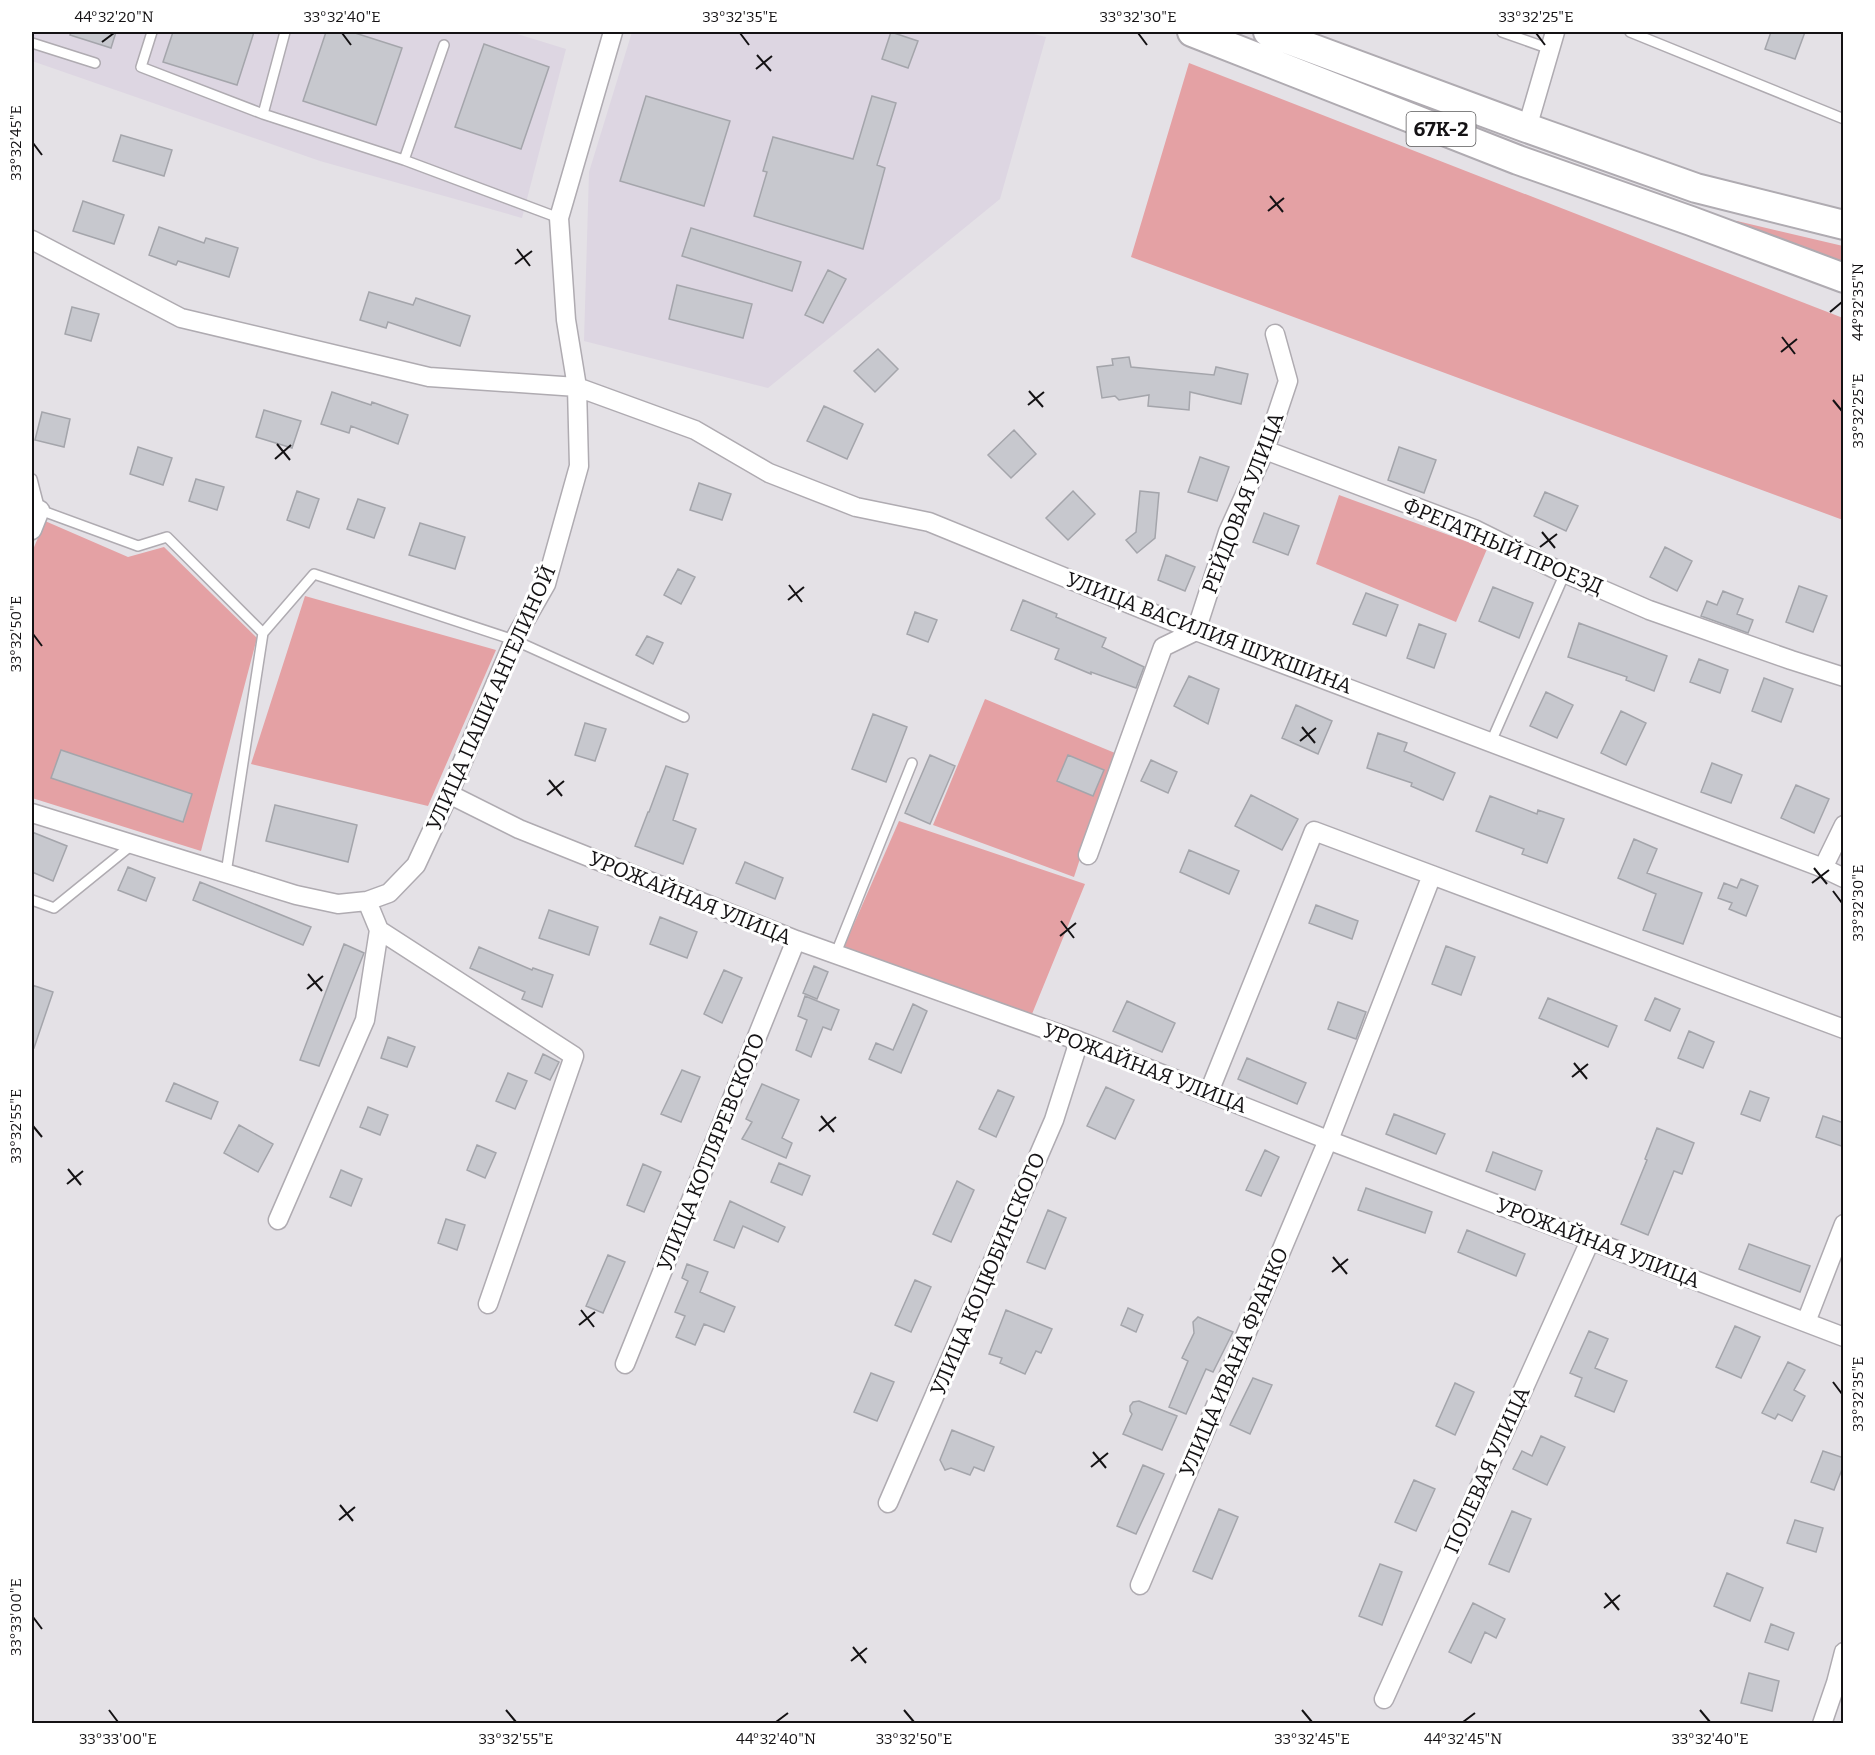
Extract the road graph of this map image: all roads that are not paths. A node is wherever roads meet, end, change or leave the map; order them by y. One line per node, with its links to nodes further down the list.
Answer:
1 (152, 32): 12 (lane)
2 (285, 32): 12 (lane)
3 (613, 32): 16 (street)
4 (1192, 32): 19 (main road, 67К-2)
5 (1268, 32): 14 (main road, 67К-2)
6 (1502, 32): 8 (lane)
7 (1630, 32): 13 (lane)
8 (1556, 37): 14 (street)
9 (32, 43): 11 (lane)
10 (444, 45): 15 (lane)
11 (95, 63)
12 (263, 114): 15 (lane)
13 (1844, 119)
14 (1527, 128): 17 (main road, 67К-2)
15 (404, 160): 16 (lane)
16 (559, 218): 21 (street, УЛИЦА ПАШИ АНГЕЛИНОЙ)
17 (1844, 225)
18 (32, 240): 21 (street, УЛИЦА ВАСИЛИЯ ШУКШИНА)
19 (1844, 278)
20 (1275, 334): 22 (street, РЕЙДОВАЯ УЛИЦА)
21 (577, 387): 27 (street, УЛИЦА ВАСИЛИЯ ШУКШИНА); 29 (street, УЛИЦА ПАШИ АНГЕЛИНОЙ)
22 (1265, 450): 26 (street, ФРЕГАТНЫЙ ПРОЕЗД); 27 (street, РЕЙДОВАЯ УЛИЦА)
23 (32, 479): 24 (lane)
24 (40, 510): 25 (street); 28 (lane)
25 (32, 530)
26 (1565, 573): 30 (street, ФРЕГАТНЫЙ ПРОЕЗД); 32 (lane)
27 (1196, 631): 32 (street, УЛИЦА ВАСИЛИЯ ШУКШИНА); 38 (street)
28 (263, 633): 29 (lane); 40 (lane)
29 (514, 640): 31 (lane); 34 (street, УЛИЦА ПАШИ АНГЕЛИНОЙ)
30 (1844, 677)
31 (684, 717)
32 (1491, 742): 39 (street, УЛИЦА ВАСИЛИЯ ШУКШИНА)
33 (912, 763): 47 (lane)
34 (449, 794): 44 (street, УЛИЦА ПАШИ АНГЕЛИНОЙ); 46 (street, УРОЖАЙНАЯ УЛИЦА)
35 (32, 813): 37 (street)
36 (1844, 825): 39 (street)
37 (132, 844): 40 (street); 43 (lane)
38 (1088, 855)
39 (1823, 868): 42 (street, УЛИЦА ВАСИЛИЯ ШУКШИНА)
40 (226, 873): 44 (street)
41 (1432, 875): 48 (street); 50 (street); 51 (street, УЛИЦА ИВАНА ФРАНКО)
42 (1844, 878)
43 (32, 900)
44 (367, 901): 45 (street)
45 (379, 930): 52 (street); 55 (street)
46 (796, 940): 47 (street, УРОЖАЙНАЯ УЛИЦА); 58 (street, УЛИЦА КОТЛЯРЕВСКОГО)
47 (836, 953): 49 (street, УРОЖАЙНАЯ УЛИЦА)
48 (1844, 1029)
49 (1079, 1041): 50 (street, УРОЖАЙНАЯ УЛИЦА); 59 (street, УЛИЦА КОЦЮБИНСКОГО)
50 (1209, 1092): 51 (street, УРОЖАЙНАЯ УЛИЦА)
51 (1329, 1140): 54 (street, УРОЖАЙНАЯ УЛИЦА); 60 (street, УЛИЦА ИВАНА ФРАНКО)
52 (278, 1220)
53 (1844, 1224): 56 (street)
54 (1590, 1241): 56 (street, УРОЖАЙНАЯ УЛИЦА); 62 (street, ПОЛЕВАЯ УЛИЦА)
55 (488, 1304)
56 (1806, 1322): 57 (street, УРОЖАЙНАЯ УЛИЦА)
57 (1844, 1337)
58 (625, 1364)
59 (888, 1503)
60 (1140, 1586)
61 (1844, 1652): 63 (street)
62 (1384, 1699)
63 (1822, 1724)

